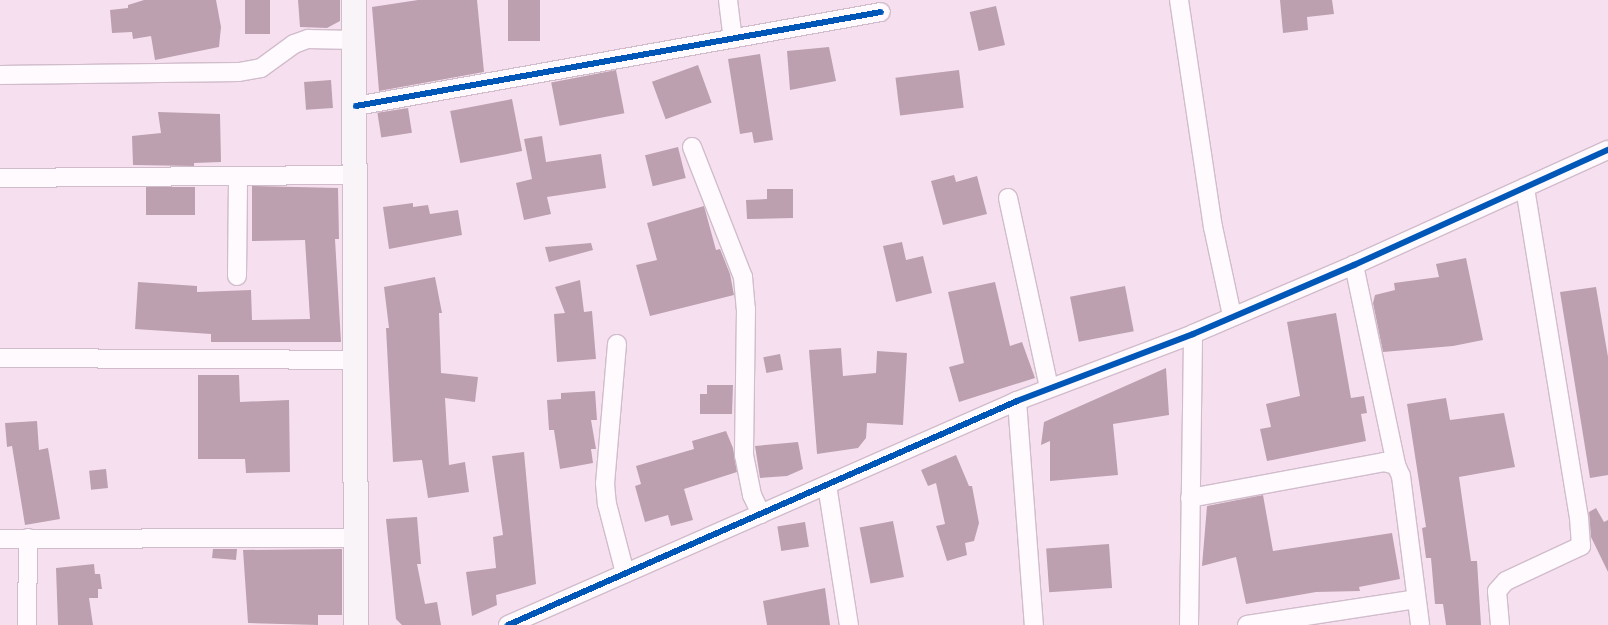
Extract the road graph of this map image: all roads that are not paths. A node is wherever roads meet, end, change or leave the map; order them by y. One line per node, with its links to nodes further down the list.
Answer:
1 (354, 0): 6 (main road)
2 (728, 0): 5 (street)
3 (1179, 0): 18 (street)
4 (881, 12): 5 (street)
5 (733, 39): 8 (street)
6 (354, 40): 7 (street); 8 (main road)
7 (0, 75)
8 (356, 106): 11 (main road)
9 (692, 147): 28 (street)
10 (1608, 150): 14 (street)
11 (354, 175): 12 (street); 22 (main road)
12 (238, 176): 13 (street); 17 (street)
13 (0, 178)
14 (1525, 187): 16 (street); 42 (street)
15 (1008, 198): 23 (street)
16 (1354, 265): 18 (street); 25 (street)
17 (237, 276)
18 (1232, 316): 19 (street)
19 (1193, 334): 23 (street); 27 (street)
20 (618, 344): 32 (street)
21 (0, 358): 22 (street)
22 (355, 360): 30 (main road)
23 (1049, 388): 24 (street)
24 (1017, 401): 26 (street); 38 (street)
25 (1396, 465): 27 (street); 33 (street)
26 (827, 485): 28 (street); 37 (street)
27 (1190, 498): 39 (street)
28 (761, 514): 32 (street)
29 (28, 538): 30 (street); 31 (street); 34 (street)
30 (357, 538): 35 (main road)
31 (0, 539)
32 (625, 573): 36 (street)
33 (1416, 599): 40 (street); 41 (street)
34 (27, 625)
35 (356, 625)
36 (508, 625)
37 (849, 625)
38 (1034, 625)
39 (1189, 625)
40 (1247, 625)
41 (1420, 625)
42 (1500, 625)

